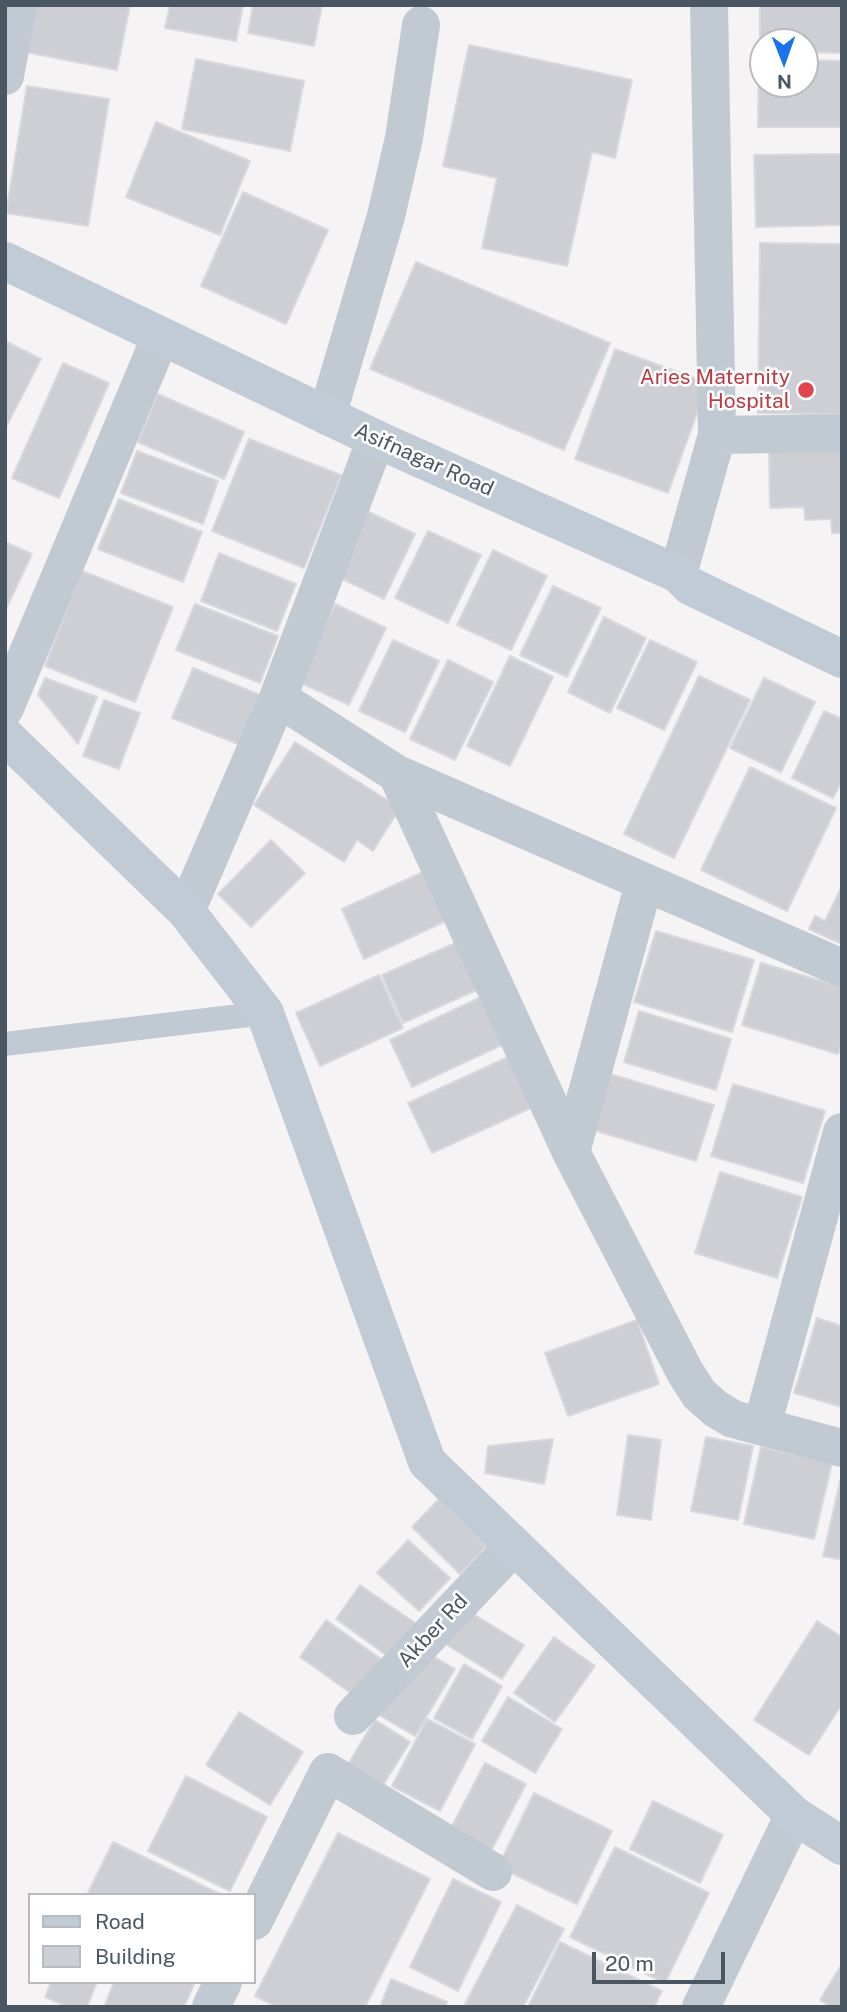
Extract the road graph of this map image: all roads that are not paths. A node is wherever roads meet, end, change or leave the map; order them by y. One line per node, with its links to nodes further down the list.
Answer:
1 (18, 5): 4 (street)
2 (709, 5): 9 (street)
3 (421, 25): 7 (street)
4 (5, 76)
5 (5, 261): 6 (street, Asifnagar Road)
6 (160, 338): 7 (street, Asifnagar Road); 14 (street)
7 (327, 416): 10 (street, Asifnagar Road)
8 (842, 433): 9 (street)
9 (717, 435): 11 (street)
10 (376, 439): 11 (street, Asifnagar Road); 13 (street)
11 (678, 574): 12 (street, Asifnagar Road)
12 (842, 659)
13 (278, 698): 16 (street); 18 (street)
14 (5, 708)
15 (5, 736): 18 (street)
16 (397, 774): 17 (street); 23 (street)
17 (644, 883): 19 (street); 23 (street)
18 (186, 911): 20 (street)
19 (842, 968)
20 (265, 1013): 21 (lane); 26 (street)
21 (5, 1044)
22 (842, 1132): 24 (street)
23 (571, 1152): 24 (street)
24 (762, 1426): 25 (street)
25 (842, 1448)
26 (514, 1546): 27 (street, Akber Rd); 28 (street)
27 (353, 1716)
28 (794, 1815): 29 (street); 34 (street)
29 (842, 1846)
30 (493, 1872): 31 (street)
31 (256, 1917)
32 (222, 1984): 33 (street)
33 (211, 2007)
34 (701, 2007)

